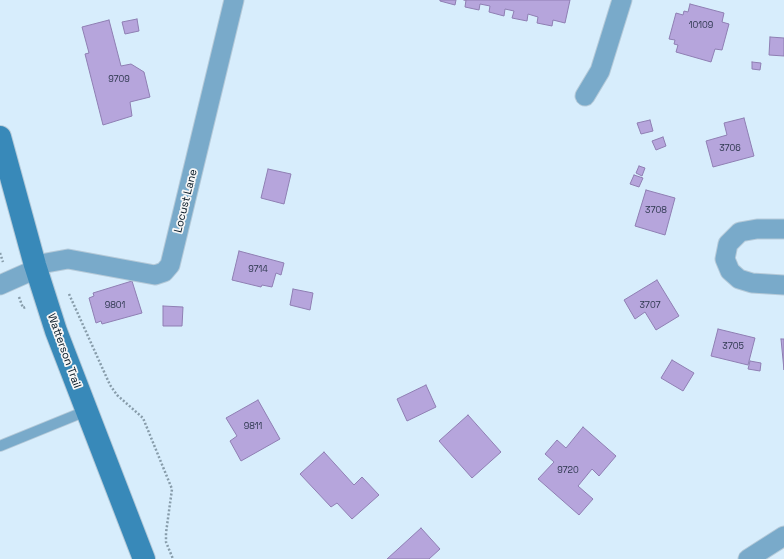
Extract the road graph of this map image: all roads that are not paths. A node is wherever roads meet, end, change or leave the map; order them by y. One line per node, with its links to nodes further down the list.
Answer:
1 (234, 0): 6 (street, Locust Lane)
2 (622, 0): 3 (street)
3 (585, 96)
4 (0, 137): 6 (main road, Watterson Trail)
5 (784, 228): 8 (street)
6 (36, 267): 7 (street, Locust Lane); 9 (main road, Watterson Trail)
7 (0, 285)
8 (784, 285)
9 (86, 411): 10 (lane); 12 (main road, Watterson Trail)
10 (0, 446)
11 (783, 539): 13 (street)
12 (144, 559)
13 (748, 559)

